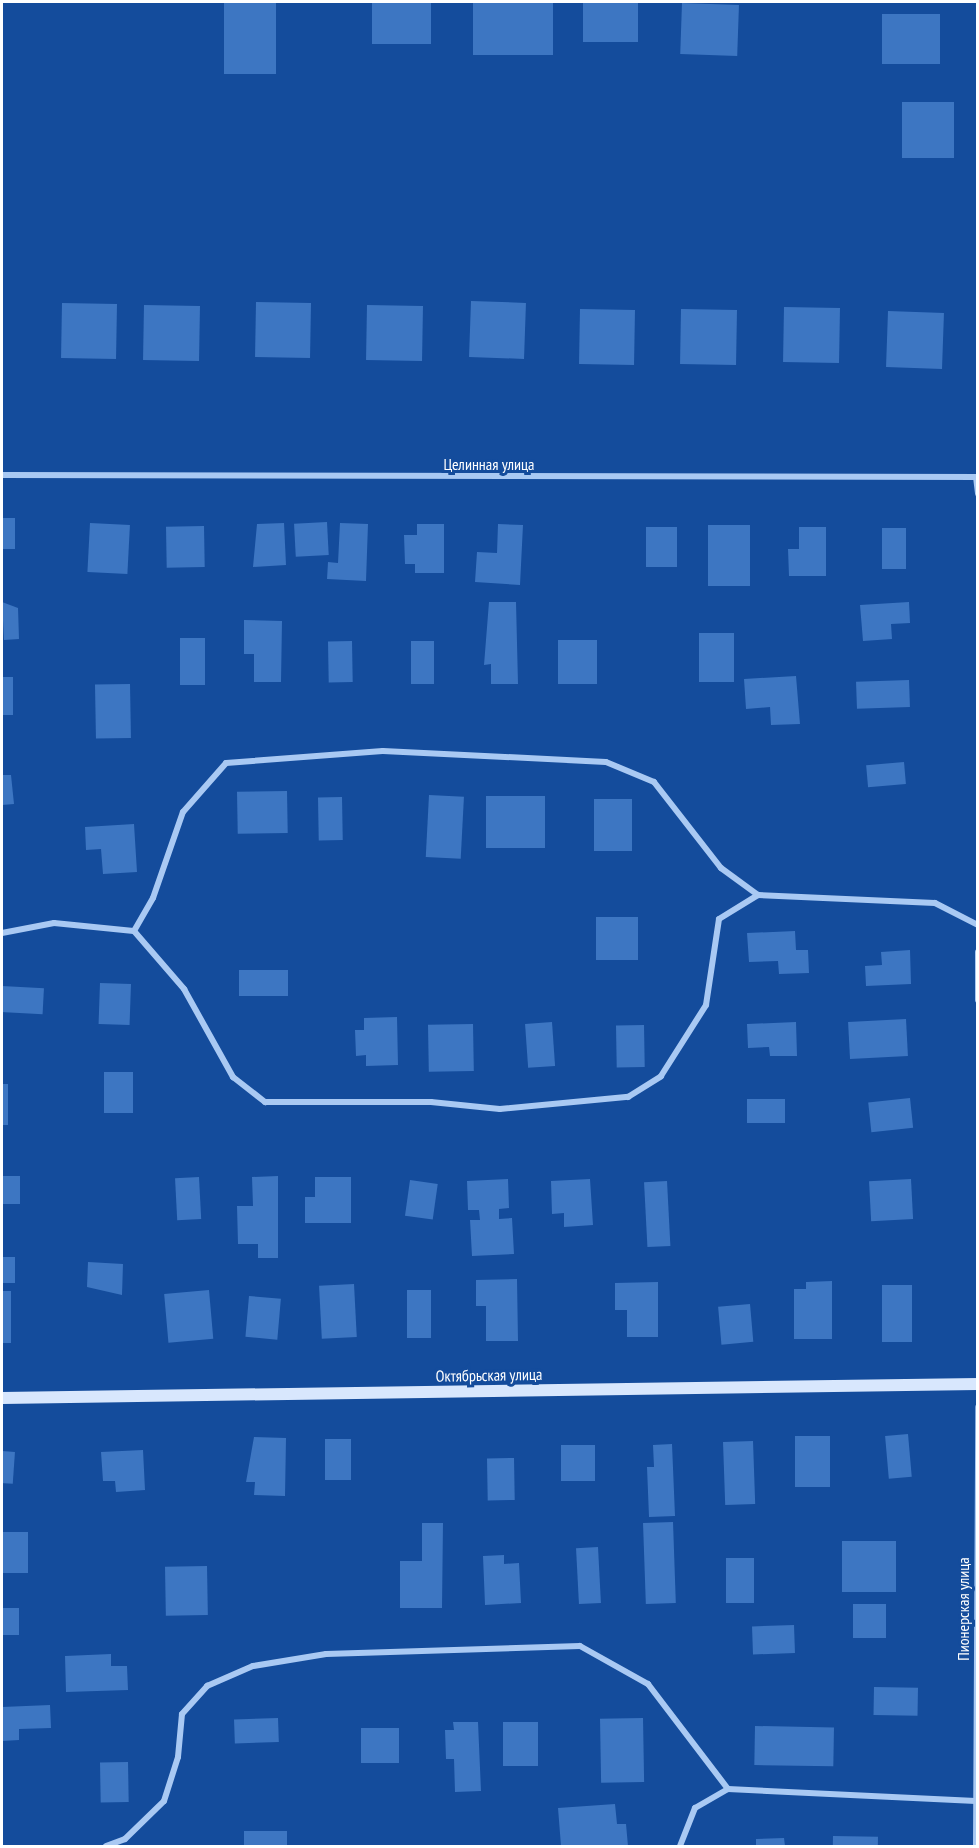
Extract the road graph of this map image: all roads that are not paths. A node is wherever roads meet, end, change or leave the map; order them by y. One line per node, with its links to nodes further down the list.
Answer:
1 (2, 475): 2 (street, Целинная улица)
2 (977, 477): 3 (street)
3 (978, 494)
4 (758, 895): 5 (street); 6 (street); 6 (street)
5 (978, 925)
6 (134, 931): 7 (street)
7 (2, 933)
8 (977, 954): 9 (street)
9 (978, 1000)
10 (978, 1384): 11 (street, Октябрьская улица)
11 (2, 1398)
12 (978, 1407): 14 (street, Пионерская улица)
13 (728, 1789): 14 (street); 15 (street); 16 (street)
14 (976, 1801): 17 (street, Пионерская улица)
15 (106, 1846)
16 (680, 1846)
17 (976, 1846)

